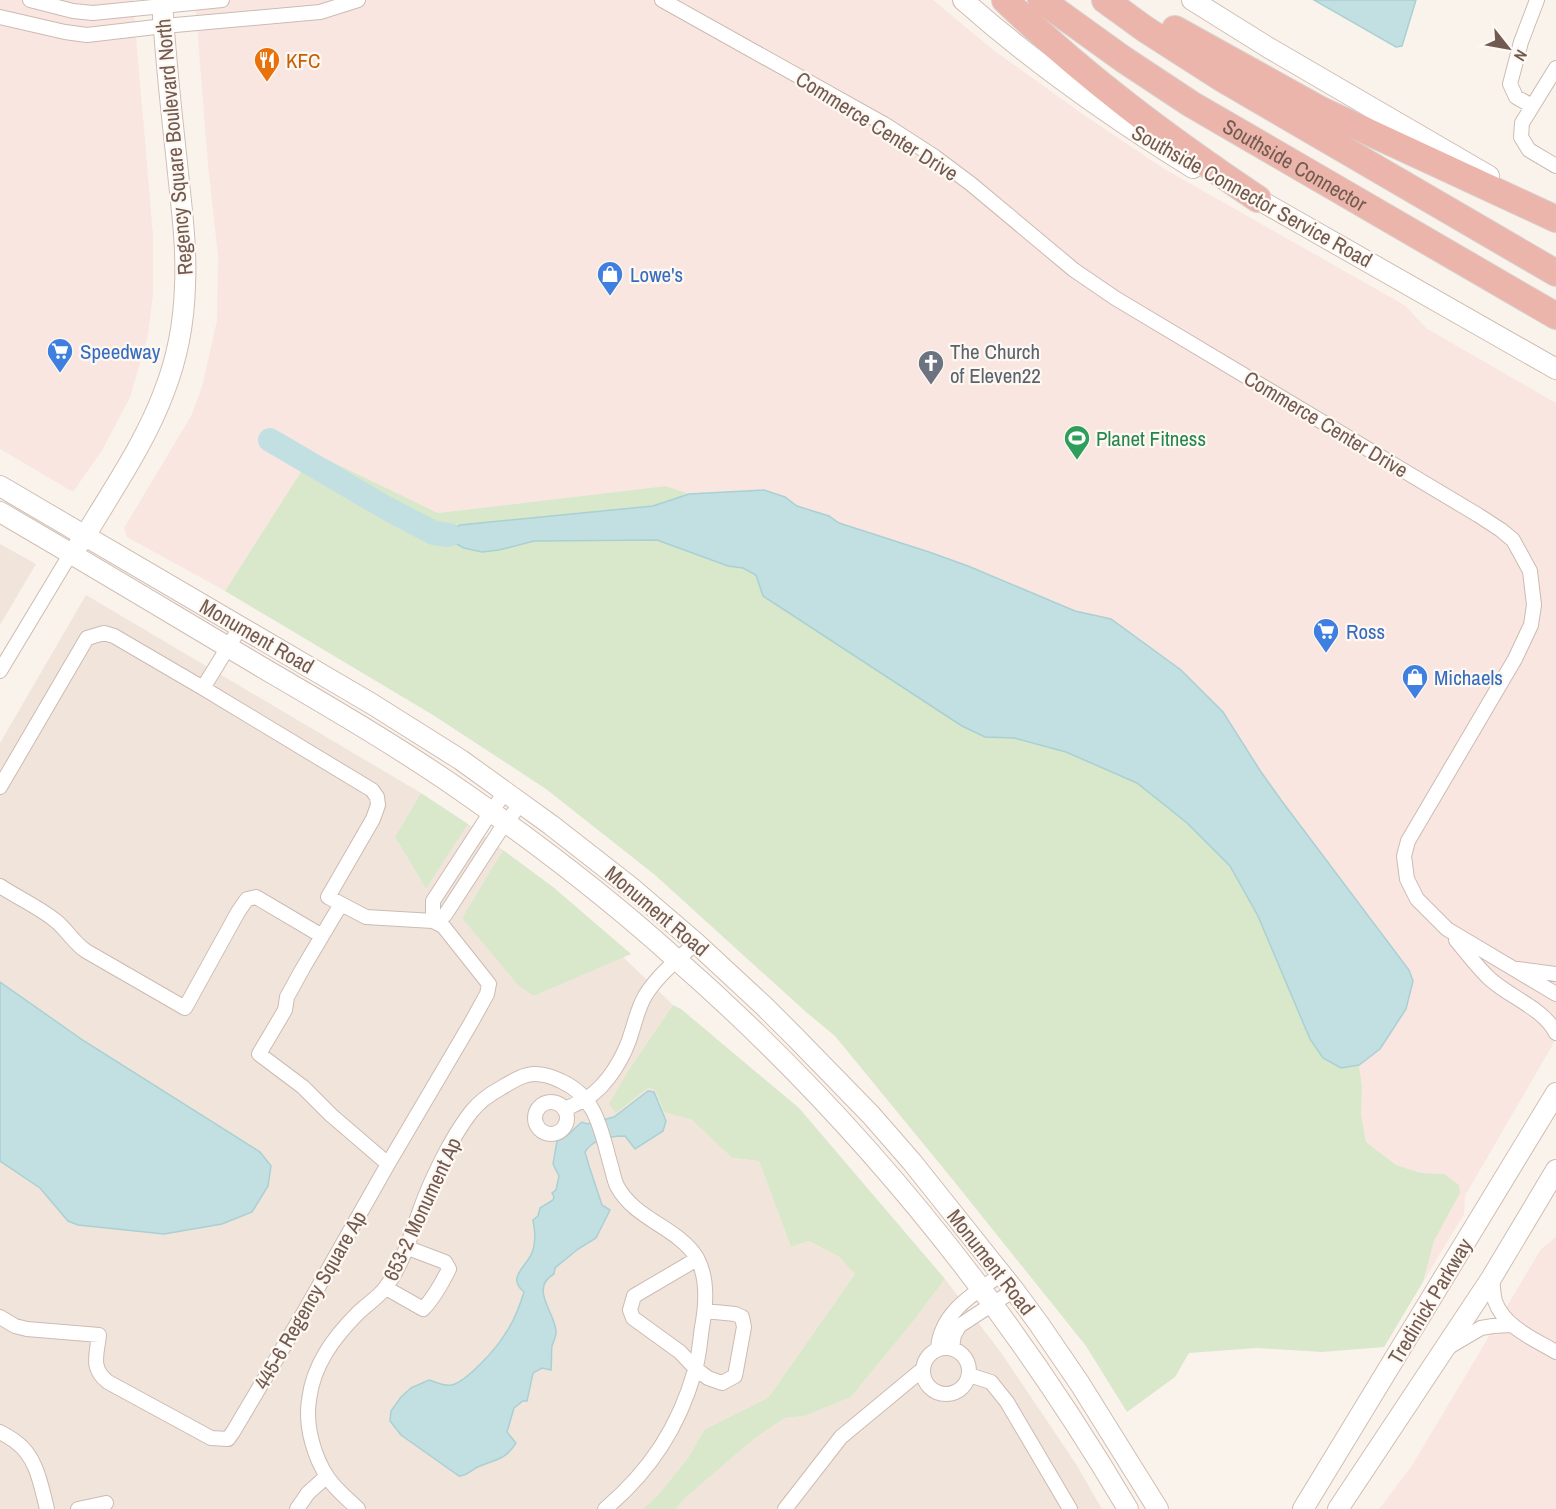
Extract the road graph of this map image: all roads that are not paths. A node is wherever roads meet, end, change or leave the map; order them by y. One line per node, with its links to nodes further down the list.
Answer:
1 (30, 0): 12 (street)
2 (222, 0): 12 (street)
3 (358, 0): 14 (street)
4 (662, 0): 39 (street, Commerce Center Drive)
5 (963, 0): 18 (main road, Southside Connector Service Road)
6 (1005, 0): 18 (highway)
7 (1041, 0): 21 (highway, Southside Connector)
8 (1105, 0): 20 (highway, Southside Connector)
9 (1128, 0): 19 (highway)
10 (1192, 0): 19 (main road)
11 (1537, 0): 16 (street)
12 (162, 3): 14 (main road, Regency Square Boulevard North)
13 (0, 16): 14 (street)
14 (164, 26): 25 (main road, Regency Square Boulevard North)
15 (1556, 68): 16 (street)
16 (1532, 106): 17 (street)
17 (1556, 166)
18 (1258, 199): 22 (main road, Southside Connector Service Road)
19 (1556, 217)
20 (1556, 273)
21 (1556, 316)
22 (1556, 369)
23 (0, 486): 25 (main road, Monument Road)
24 (0, 512): 26 (main road, Monument Road)
25 (85, 536): 26 (main road, Regency Square Boulevard North); 27 (main road, Monument Road)
26 (71, 553): 28 (main road, Monument Road); 29 (street)
27 (241, 626): 28 (street); 32 (main road, Monument Road)
28 (228, 647): 30 (street); 33 (main road, Monument Road)
29 (0, 671)
30 (204, 688): 31 (street); 37 (street)
31 (0, 787)
32 (513, 797): 33 (street); 41 (main road, Monument Road)
33 (498, 817): 34 (street); 35 (street); 42 (main road, Monument Road)
34 (458, 863): 35 (street); 38 (street)
35 (472, 873): 38 (street)
36 (0, 886): 40 (street)
37 (340, 904): 38 (street); 40 (street)
38 (433, 921): 50 (street, 445-6 Regency Square Ap)
39 (1447, 929): 43 (street, Commerce Center Drive); 46 (street)
40 (322, 936): 50 (street)
41 (696, 943): 42 (street); 54 (main road, Monument Road)
42 (678, 960): 48 (street); 57 (main road, Monument Road)
43 (1513, 969): 44 (street); 45 (street, Commerce Center Drive)
44 (1556, 974)
45 (1556, 994)
46 (1556, 1034)
47 (1556, 1092): 81 (main road, Tredinick Parkway)
48 (586, 1098): 49 (street); 52 (street, 653-2 Monument Ap); 53 (street)
49 (565, 1109)
50 (388, 1164): 61 (street, 445-6 Regency Square Ap)
51 (1556, 1170): 55 (main road, Tredinick Parkway)
52 (408, 1248): 56 (street, 653-2 Monument Ap); 56 (street)
53 (697, 1259): 60 (street); 66 (street)
54 (1002, 1274): 57 (street); 58 (main road, Monument Road)
55 (1492, 1277): 62 (street); 64 (main road, Tredinick Parkway)
56 (386, 1288): 70 (street, 653-2 Monument Ap)
57 (981, 1288): 59 (main road, Monument Road); 63 (street)
58 (1014, 1290): 59 (street); 80 (main road, Monument Road)
59 (993, 1304): 63 (street); 79 (main road, Monument Road)
60 (705, 1311): 66 (street); 66 (street)
61 (0, 1317)
62 (1511, 1325): 64 (street); 65 (street)
63 (945, 1348): 67 (street); 68 (street)
64 (1445, 1349): 82 (main road, Tredinick Parkway)
65 (1556, 1352)
66 (696, 1369): 76 (street)
67 (923, 1369): 68 (street); 77 (street)
68 (969, 1375): 78 (street)
69 (0, 1432): 72 (street)
70 (327, 1476): 74 (street); 75 (street, 653-2 Monument Ap)
71 (106, 1503): 73 (street)
72 (47, 1509)
73 (78, 1509)
74 (297, 1509)
75 (358, 1509)
76 (605, 1509)
77 (785, 1509)
78 (1070, 1509)
79 (1128, 1509)
80 (1158, 1509)
81 (1303, 1509)
82 (1338, 1509)

